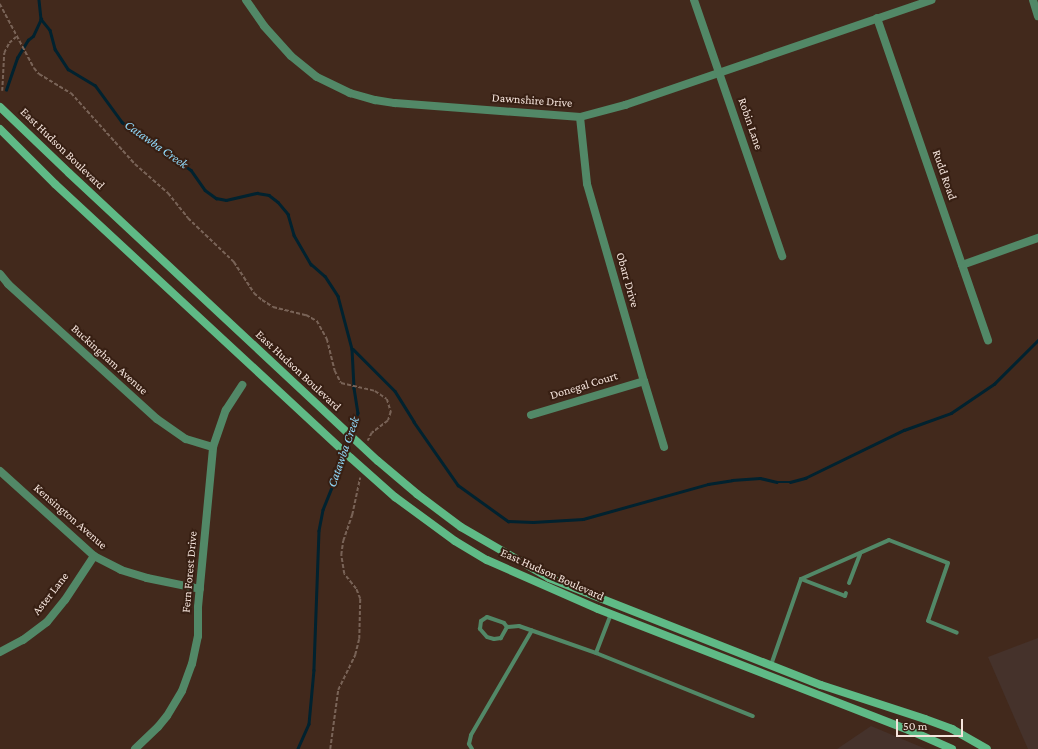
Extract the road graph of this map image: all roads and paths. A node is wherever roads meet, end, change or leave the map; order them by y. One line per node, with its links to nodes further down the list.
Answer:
1 (246, 0): 12 (street, Dawnshire Drive)
2 (694, 0): 9 (street, Robin Lane)
3 (932, 0): 7 (street, Dawnshire Drive)
4 (1033, 0): 6 (street)
5 (0, 4): 8 (path)
6 (1038, 16)
7 (877, 18): 9 (street, Dawnshire Drive); 16 (street, Rudd Road)
8 (16, 37): 10 (path); 22 (path)
9 (720, 73): 12 (street, Dawnshire Drive); 15 (street, Robin Lane)
10 (2, 91)
11 (0, 106): 33 (main road, East Hudson Boulevard)
12 (580, 117): 19 (street, Obarr Drive)
13 (0, 129): 34 (main road, East Hudson Boulevard)
14 (1038, 238): 16 (street)
15 (782, 256)
16 (962, 265): 18 (street, Rudd Road)
17 (0, 274): 23 (street, Buckingham Avenue)
18 (988, 340)
19 (644, 381): 21 (street, Donegal Court); 24 (street, Obarr Drive)
20 (242, 385): 23 (street, Fern Forest Drive)
21 (531, 414)
22 (367, 446)
23 (213, 447): 31 (street, Fern Forest Drive)
24 (664, 447)
25 (0, 471): 28 (street, Kensington Avenue)
26 (361, 474): 44 (path)
27 (860, 554): 29 (lane); 30 (lane); 37 (lane)
28 (94, 556): 31 (street, Kensington Avenue); 38 (street, Aster Lane)
29 (801, 579): 32 (lane); 40 (lane)
30 (849, 583)
31 (200, 589): 43 (street, Fern Forest Drive)
32 (846, 593)
33 (615, 604): 34 (street, East Hudson Boulevard); 40 (main road, East Hudson Boulevard)
34 (611, 614): 39 (lane); 46 (main road, East Hudson Boulevard)
35 (507, 626): 35 (lane); 36 (lane)
36 (532, 630): 39 (lane); 45 (lane)
37 (957, 633)
38 (0, 652)
39 (596, 653): 41 (lane)
40 (771, 665): 42 (main road, East Hudson Boulevard)
41 (753, 716)
42 (974, 745): 47 (main road, East Hudson Boulevard)
43 (134, 749)
44 (330, 749)
45 (472, 749)
46 (952, 749)
47 (988, 749)

